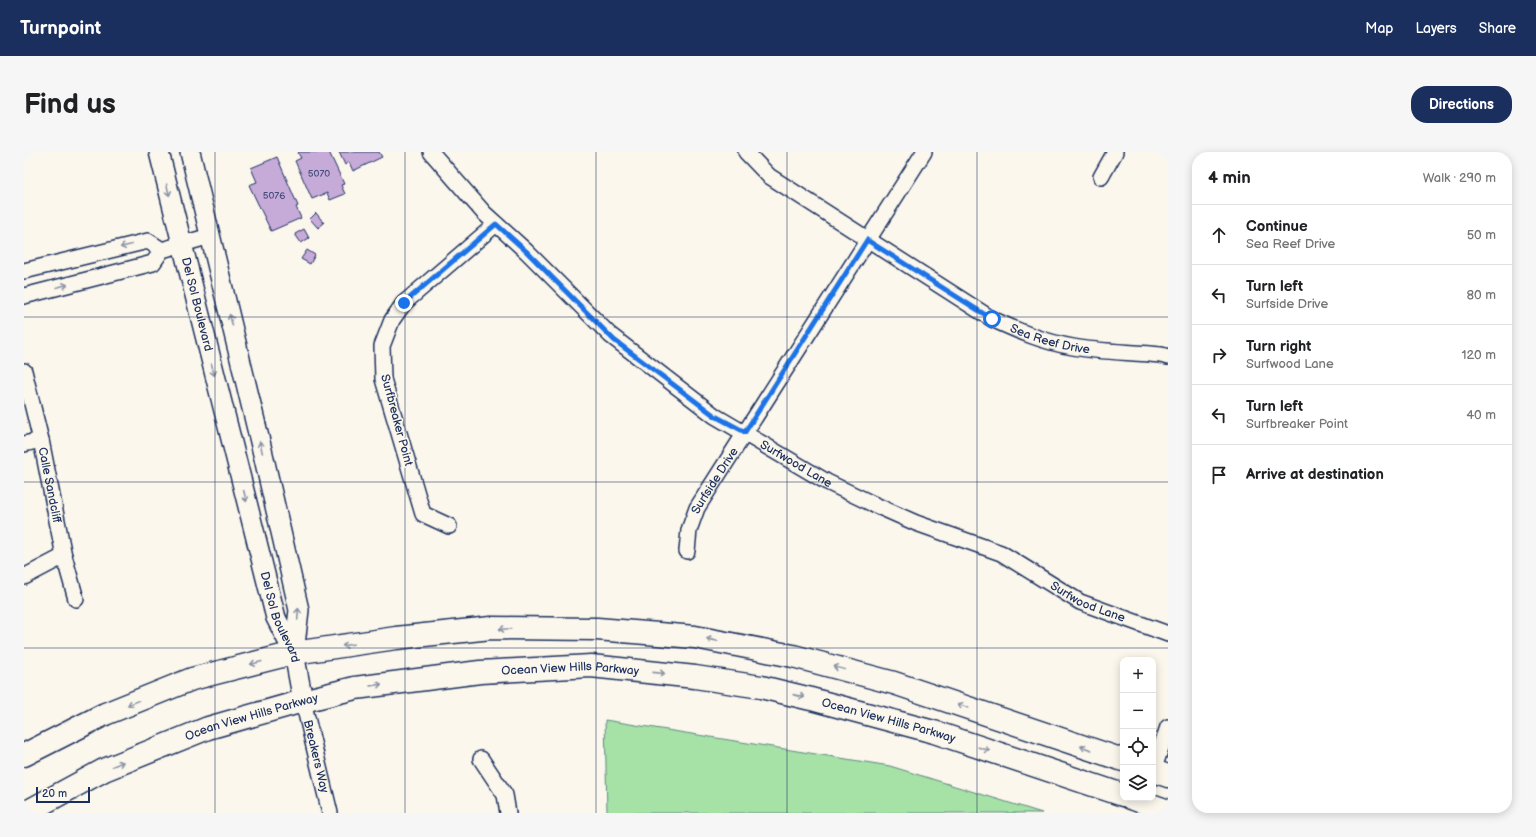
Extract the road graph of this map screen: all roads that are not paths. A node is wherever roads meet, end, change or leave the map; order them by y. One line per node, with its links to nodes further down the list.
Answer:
1 (159, 152): 11 (street, Del Sol Boulevard, one-way to 11)
2 (190, 152): 9 (street, Del Sol Boulevard)
3 (431, 152): 8 (street, Surfwood Lane)
4 (746, 152): 10 (street, Sea Reef Drive)
5 (924, 152): 10 (street, Surfside Drive)
6 (1115, 152): 7 (street)
7 (1101, 177)
8 (496, 224): 17 (street, Surfwood Lane); 20 (street, Surfbreaker Point)
9 (210, 236): 11 (street); 26 (street, Del Sol Boulevard, one-way to 9)
10 (867, 240): 15 (street, Sea Reef Drive); 17 (street, Surfside Drive)
11 (181, 244): 12 (street); 26 (street, Del Sol Boulevard, one-way to 26)
12 (162, 250): 13 (street, one-way to 13); 14 (street, one-way to 12)
13 (24, 271)
14 (24, 296)
15 (1168, 357)
16 (24, 371): 18 (street, Calle Sandcliff)
17 (745, 432): 21 (street, Surfside Drive); 25 (street, Surfwood Lane)
18 (41, 440): 19 (street); 22 (street, Calle Sandcliff)
19 (24, 444)
20 (449, 526)
21 (687, 551)
22 (64, 556): 23 (street); 24 (street, Calle Sandcliff)
23 (24, 577)
24 (76, 599)
25 (1168, 634)
26 (294, 653): 27 (street, Breakers Way); 29 (main road, one-way to 29); 31 (main road, one-way to 26)
27 (303, 701): 35 (main road, Ocean View Hills Parkway, one-way to 35); 38 (main road, Ocean View Hills Parkway, one-way to 27); 39 (street, Breakers Way)
28 (1168, 727): 32 (street)
29 (24, 755)
30 (481, 759): 40 (street)
31 (1120, 759)
32 (1155, 765)
33 (1156, 771): 34 (main road)
34 (1168, 776)
35 (1120, 793)
36 (1142, 801): 37 (main road, Ocean View Hills Parkway)
37 (1168, 810)
38 (25, 813)
39 (330, 813)
40 (508, 813)

